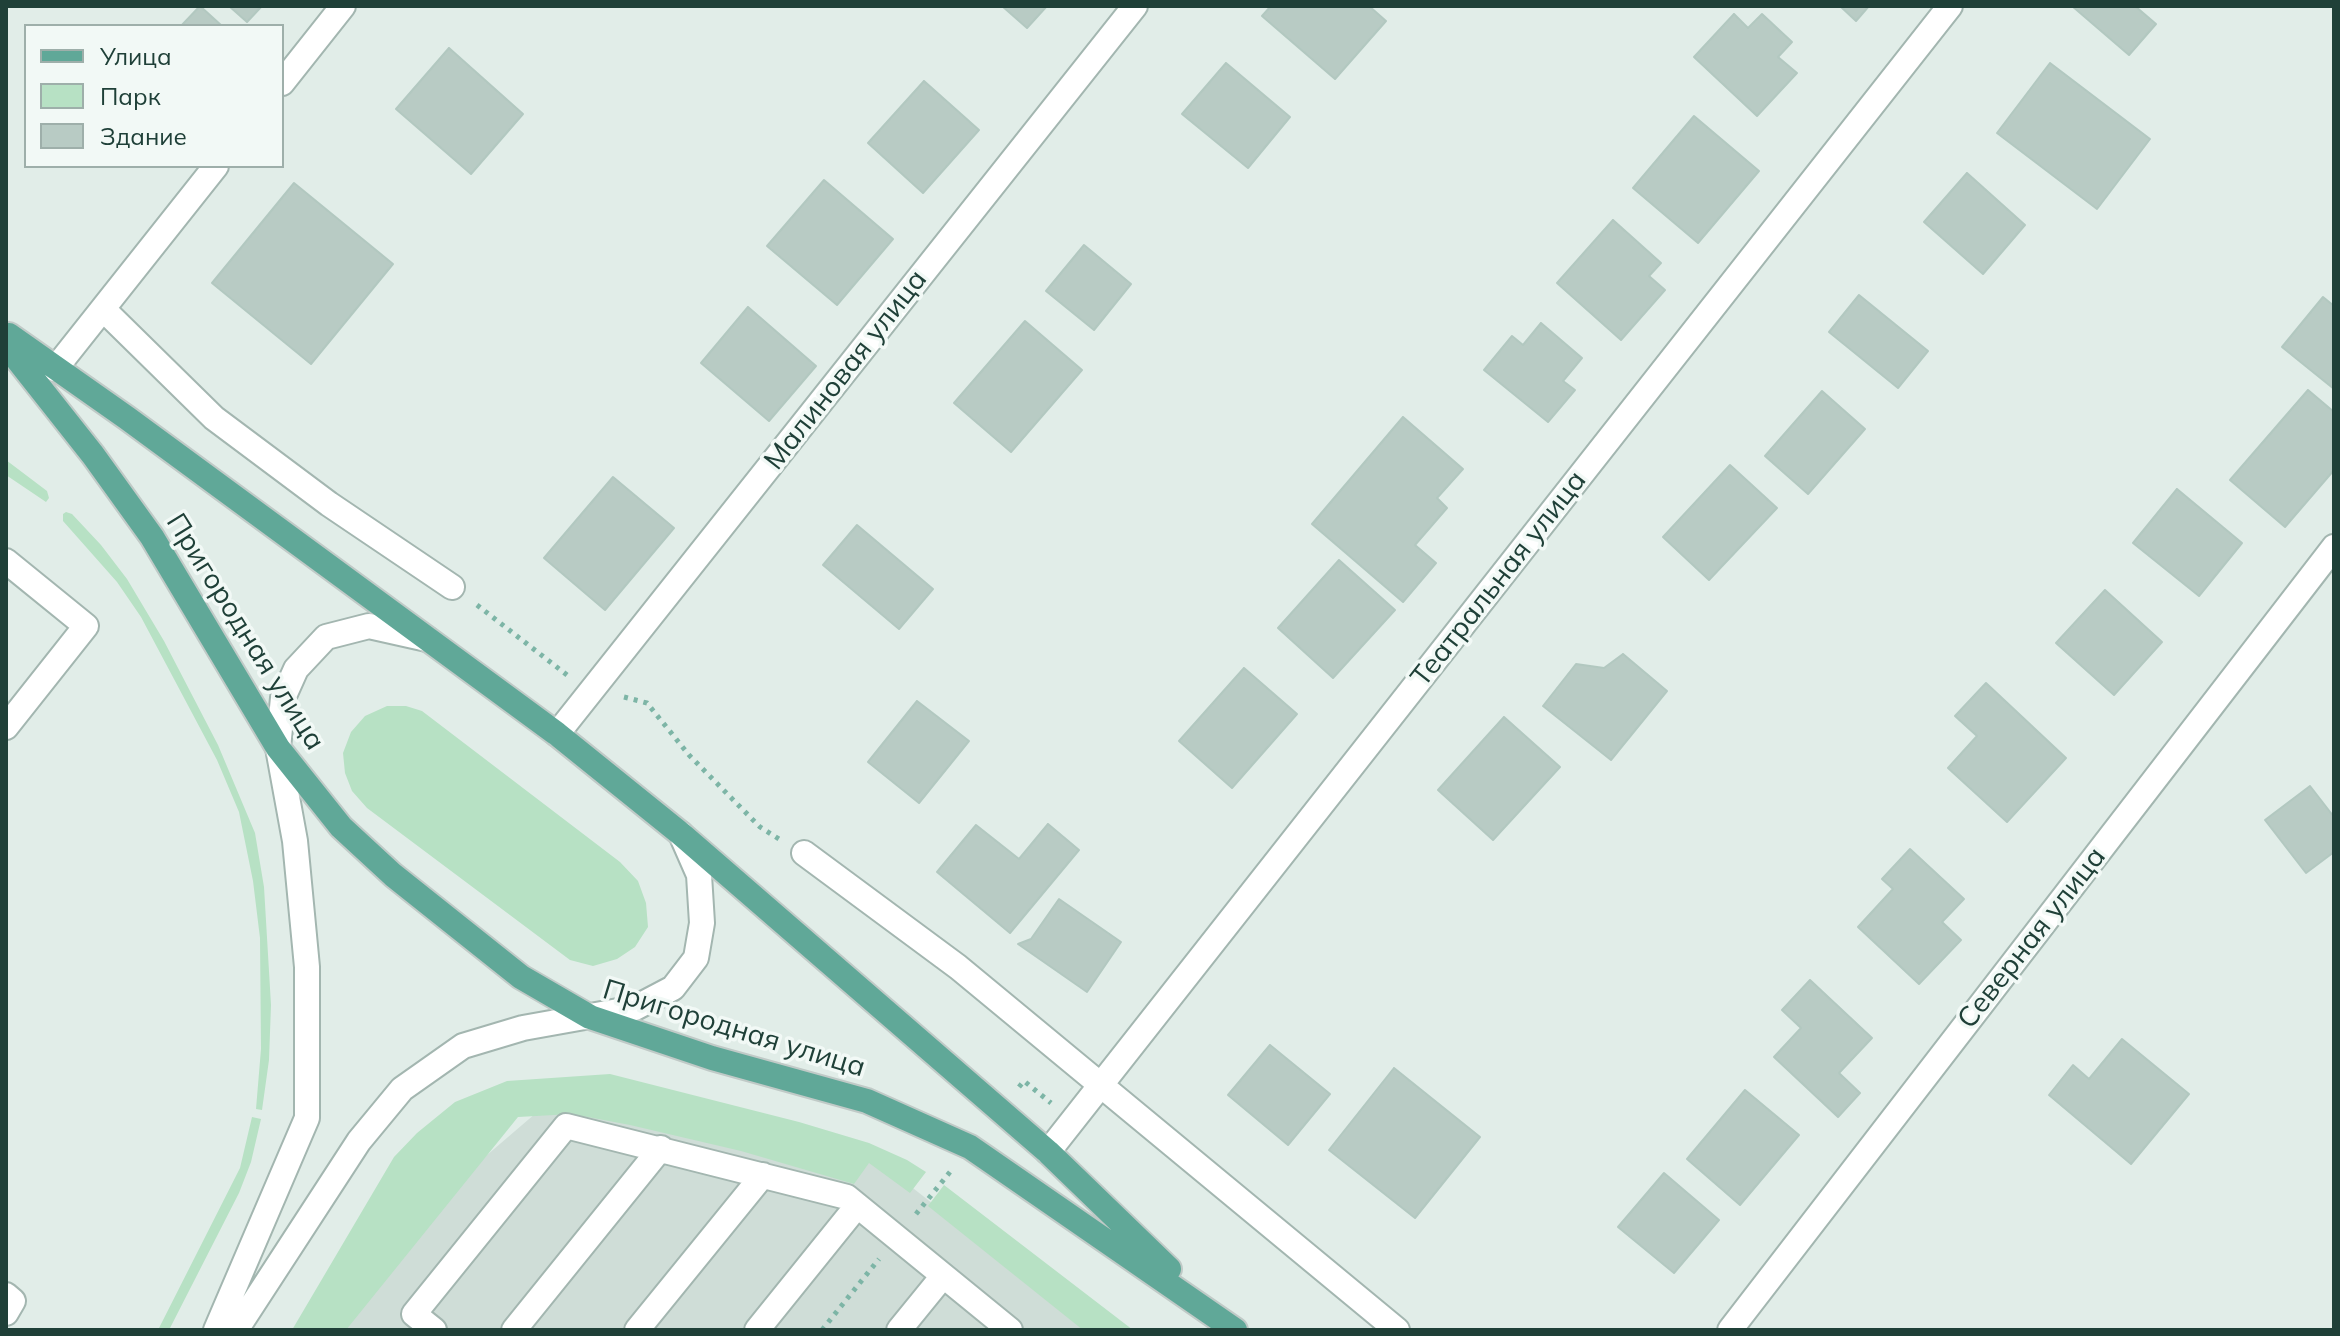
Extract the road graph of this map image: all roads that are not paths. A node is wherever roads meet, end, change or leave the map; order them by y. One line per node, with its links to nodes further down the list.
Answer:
1 (343, 6): 4 (street)
2 (1135, 6): 15 (street, Малиновая улица)
3 (1950, 6): 20 (street, Театральная улица)
4 (284, 80)
5 (214, 168): 6 (street)
6 (103, 309): 9 (street); 12 (street)
7 (6, 332): 9 (main road, Пригородная улица)
8 (6, 345): 16 (main road, Пригородная улица)
9 (55, 369): 13 (main road, Пригородная улица)
10 (2334, 547): 39 (street, Северная улица)
11 (6, 561): 14 (street)
12 (452, 587)
13 (427, 639): 15 (main road, Пригородная улица); 16 (street)
14 (6, 727)
15 (557, 734): 17 (main road, Пригородная улица)
16 (278, 748): 19 (main road, Пригородная улица); 30 (street)
17 (681, 834): 19 (street); 22 (main road, Пригородная улица)
18 (804, 853): 20 (street)
19 (590, 1017): 29 (main road, Пригородная улица); 31 (street)
20 (1099, 1086): 22 (street, Театральная улица); 38 (street)
21 (661, 1148): 23 (street); 28 (street); 33 (street)
22 (1048, 1152): 29 (main road, Пригородная улица)
23 (763, 1175): 24 (street); 34 (street)
24 (857, 1206): 25 (street); 35 (street)
25 (943, 1276): 36 (street); 37 (street)
26 (6, 1295): 27 (street)
27 (6, 1313)
28 (408, 1322): 32 (street)
29 (1228, 1324)
30 (216, 1330)
31 (236, 1330)
32 (434, 1330)
33 (514, 1330)
34 (637, 1330)
35 (757, 1330)
36 (899, 1330)
37 (1010, 1330)
38 (1397, 1330)
39 (1730, 1330)

